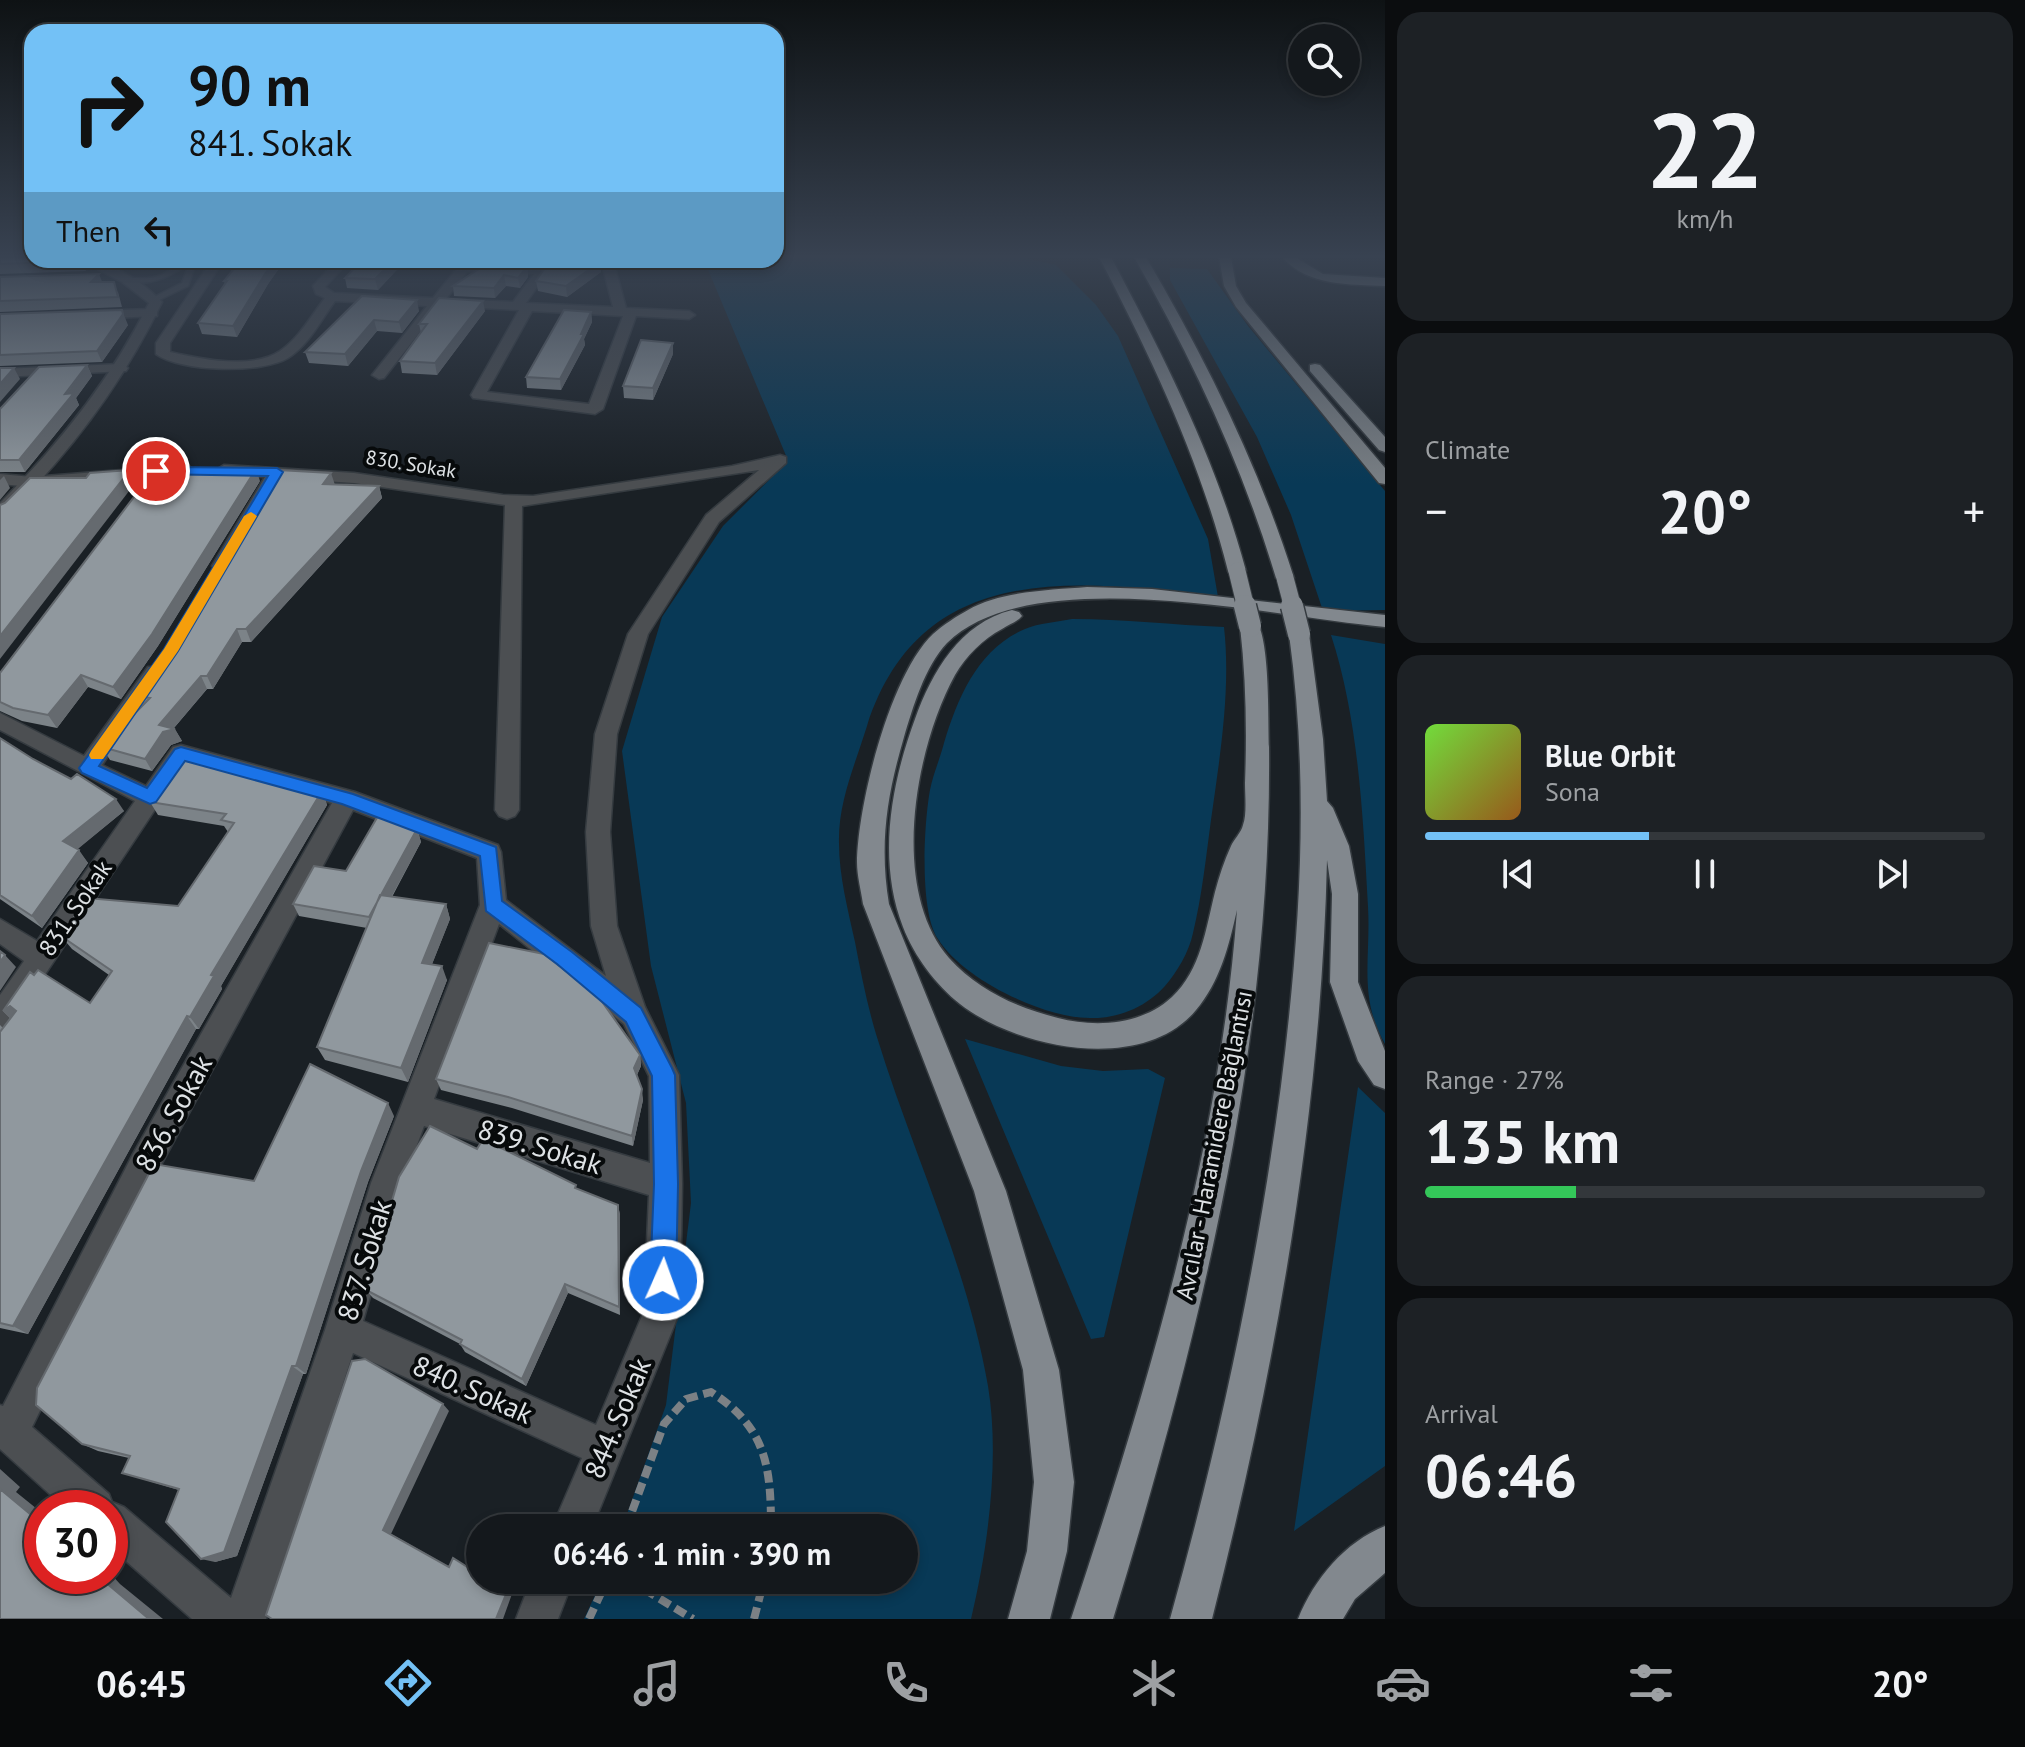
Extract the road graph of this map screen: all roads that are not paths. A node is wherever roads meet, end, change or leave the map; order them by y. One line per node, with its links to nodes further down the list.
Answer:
1 (143, 333): 11 (street)
2 (170, 333): 3 (street)
3 (303, 333)
4 (412, 333): 14 (street)
5 (510, 333): 6 (street)
6 (619, 333)
7 (1143, 333): 35 (highway, Avcılar - Haramidere Bağlantısı, bridge)
8 (1180, 333): 31 (highway, bridge)
9 (1264, 333): 20 (main road)
10 (1307, 359): 16 (main road)
11 (121, 368): 12 (street); 21 (street)
12 (38, 372): 13 (street); 15 (street)
13 (0, 373)
14 (379, 375)
15 (19, 393)
16 (1385, 447)
17 (156, 471): 18 (street, 830. Sokak); 21 (street, 830. Sokak); 22 (street)
18 (277, 472): 23 (street, 830. Sokak); 25 (street)
19 (0, 479): 21 (street, 830. Sokak)
20 (1385, 479)
21 (32, 482): 24 (street)
22 (138, 495)
23 (514, 500): 34 (street); 39 (street, 830. Sokak)
24 (0, 513)
25 (211, 582)
26 (1385, 621): 55 (highway)
27 (1385, 635): 35 (highway)
28 (170, 651): 30 (street)
29 (0, 720): 30 (street)
30 (88, 768): 32 (street)
31 (1316, 797): 41 (highway); 57 (highway)
32 (150, 798): 33 (street, 831. Sokak); 38 (street, 831. Sokak)
33 (347, 798): 36 (street); 45 (street, 836. Sokak)
34 (507, 810)
35 (1256, 825): 56 (highway, Avcılar - Haramidere Bağlantısı)
36 (493, 905): 39 (street, 844. Sokak); 42 (street, 837. Sokak)
37 (0, 930): 38 (street)
38 (41, 958): 40 (street, 831. Sokak)
39 (634, 1015): 43 (street, 844. Sokak)
40 (0, 1018)
41 (1385, 1075)
42 (414, 1108): 43 (street, 839. Sokak); 44 (street, 837. Sokak)
43 (666, 1184): 46 (street, 844. Sokak)
44 (343, 1330): 46 (street, 840. Sokak); 53 (street, 837. Sokak)
45 (4, 1429): 47 (street)
46 (603, 1448): 48 (street, 844. Sokak)
47 (74, 1490)
48 (577, 1514)
49 (128, 1536): 52 (street)
50 (1385, 1546): 58 (highway)
51 (547, 1594): 54 (street)
52 (224, 1619)
53 (245, 1619)
54 (537, 1619)
55 (1029, 1619)
56 (1092, 1619)
57 (1191, 1619)
58 (1319, 1619)

